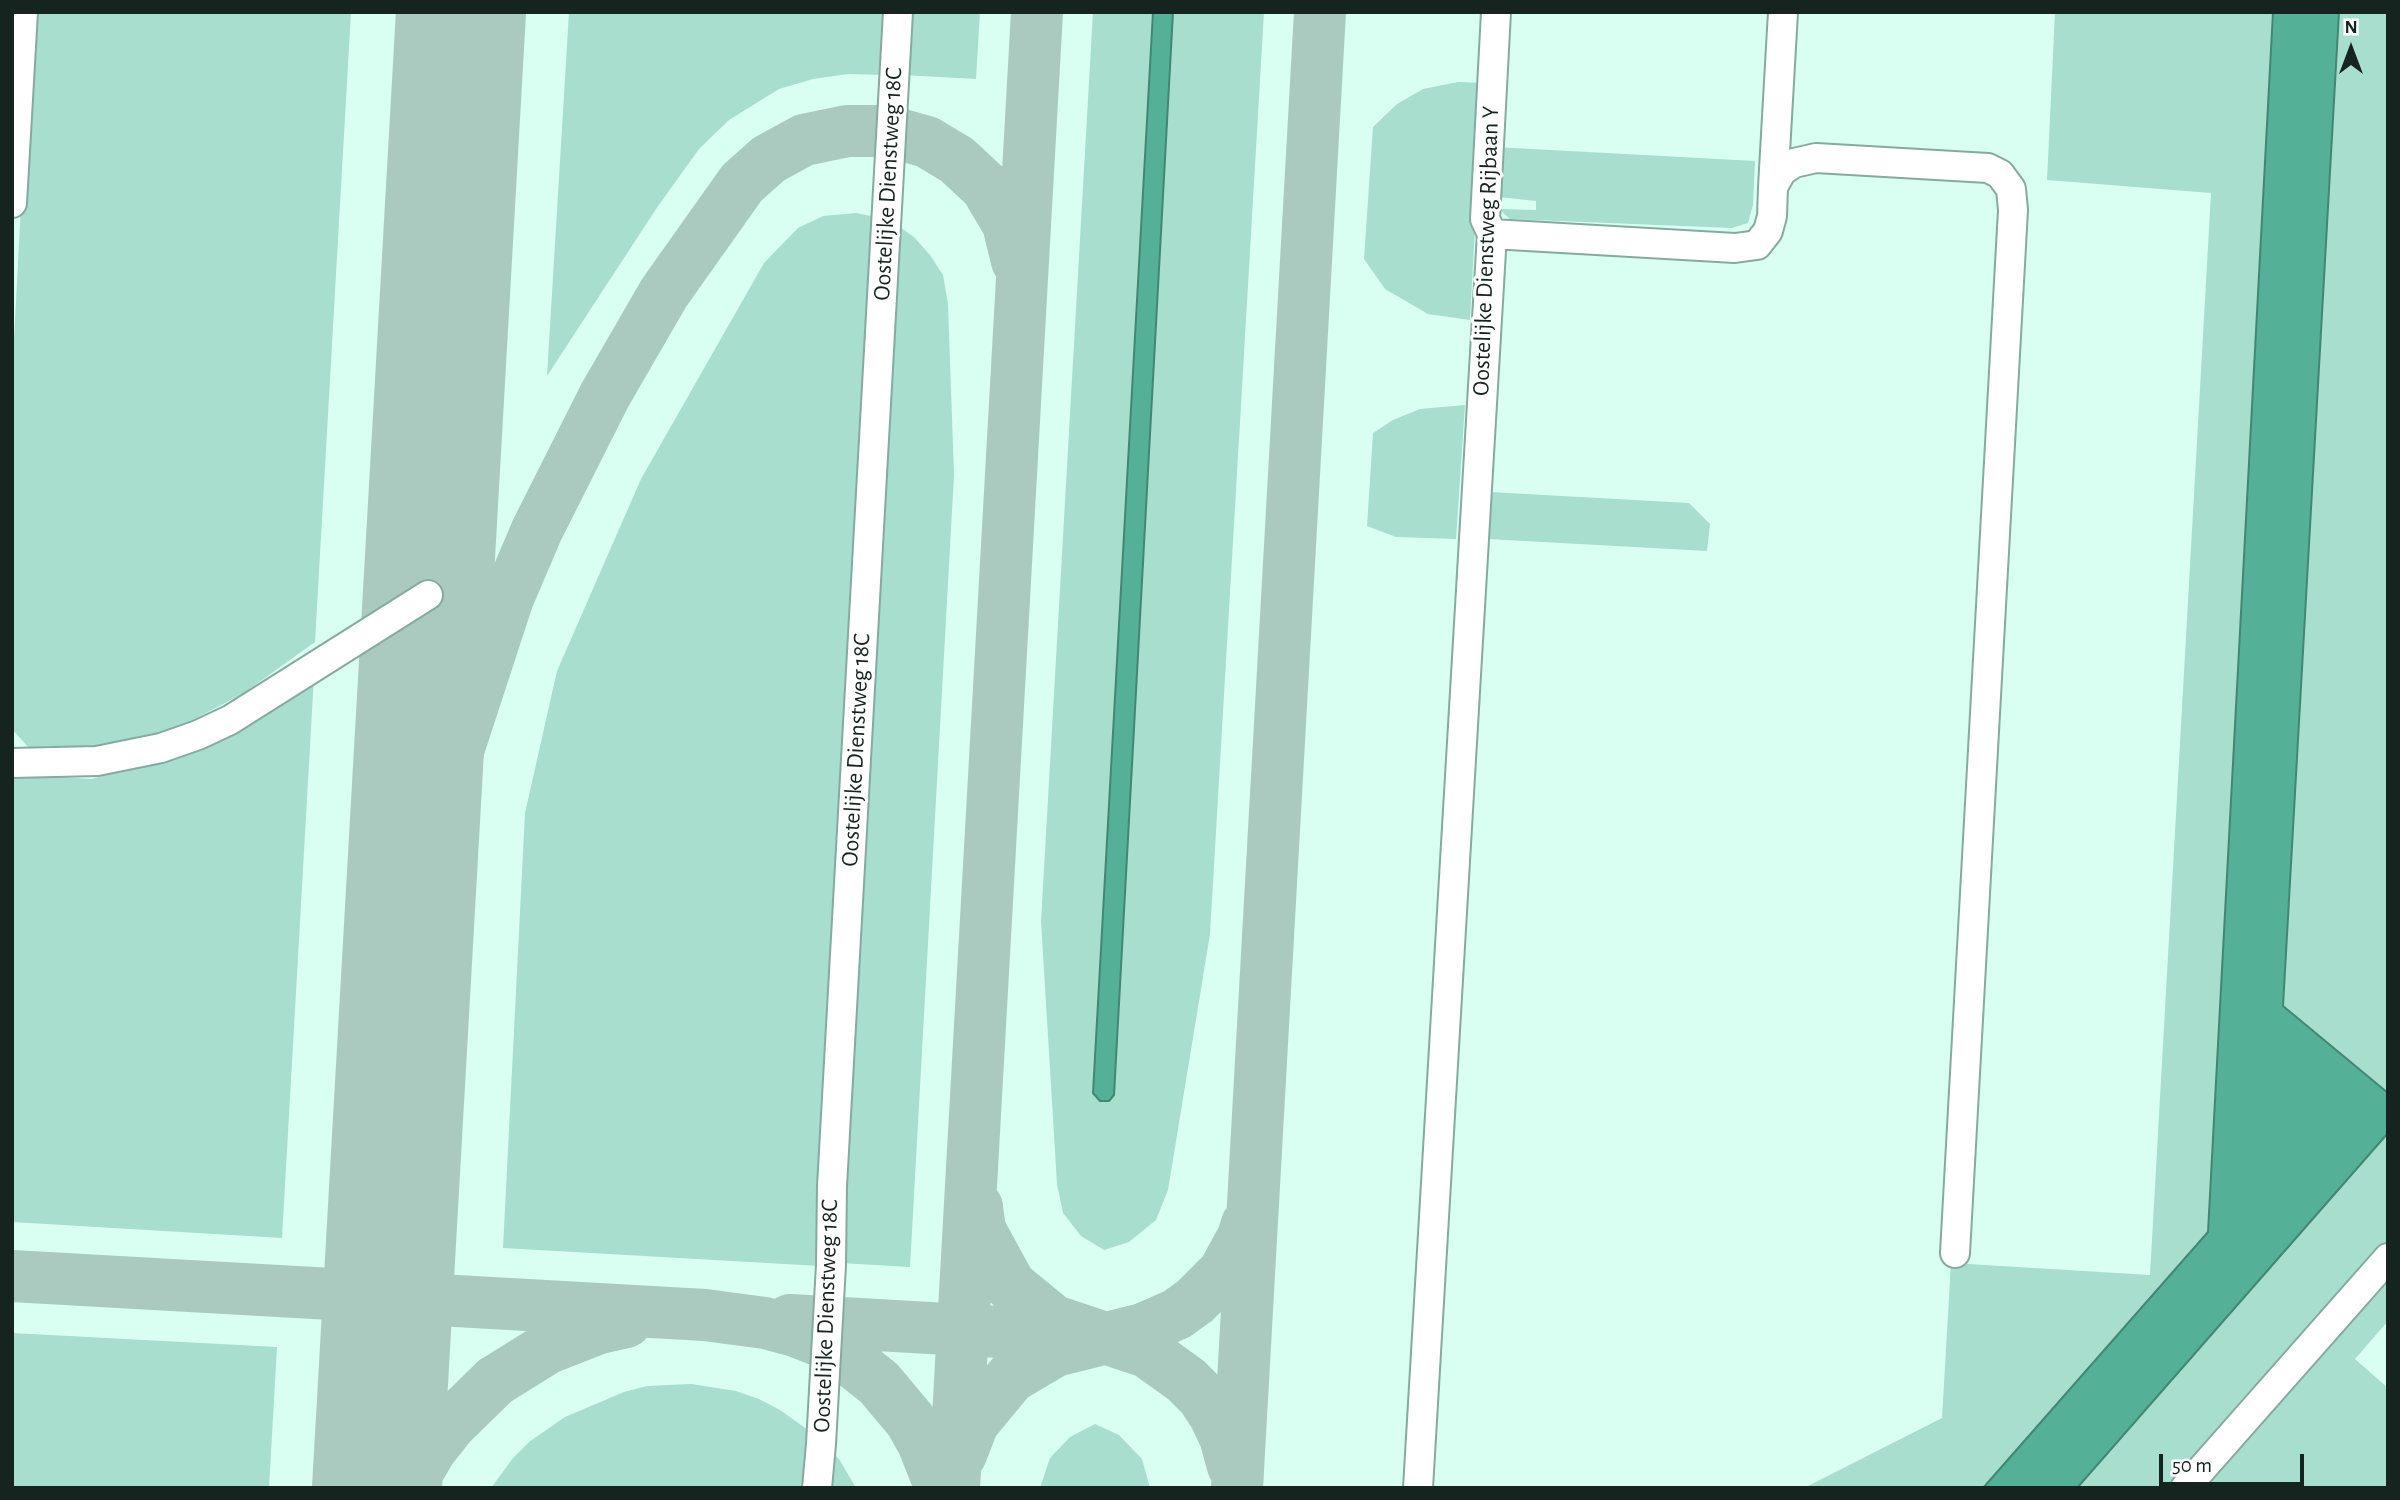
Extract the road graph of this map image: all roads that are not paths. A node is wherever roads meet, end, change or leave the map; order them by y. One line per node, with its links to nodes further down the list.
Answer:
1 (23, 12): 6 (lane)
2 (898, 12): 12 (lane, Oostelijke Dienstweg 18C)
3 (1496, 12): 7 (lane, Oostelijke Dienstweg Rijbaan Y)
4 (1783, 12): 5 (lane)
5 (1773, 187): 7 (lane); 10 (lane)
6 (12, 202)
7 (1492, 234): 13 (lane, Oostelijke Dienstweg Rijbaan Y)
8 (428, 595): 9 (lane)
9 (15, 763)
10 (1955, 1253)
11 (2388, 1258): 14 (lane)
12 (817, 1488)
13 (1418, 1488)
14 (2185, 1488)

